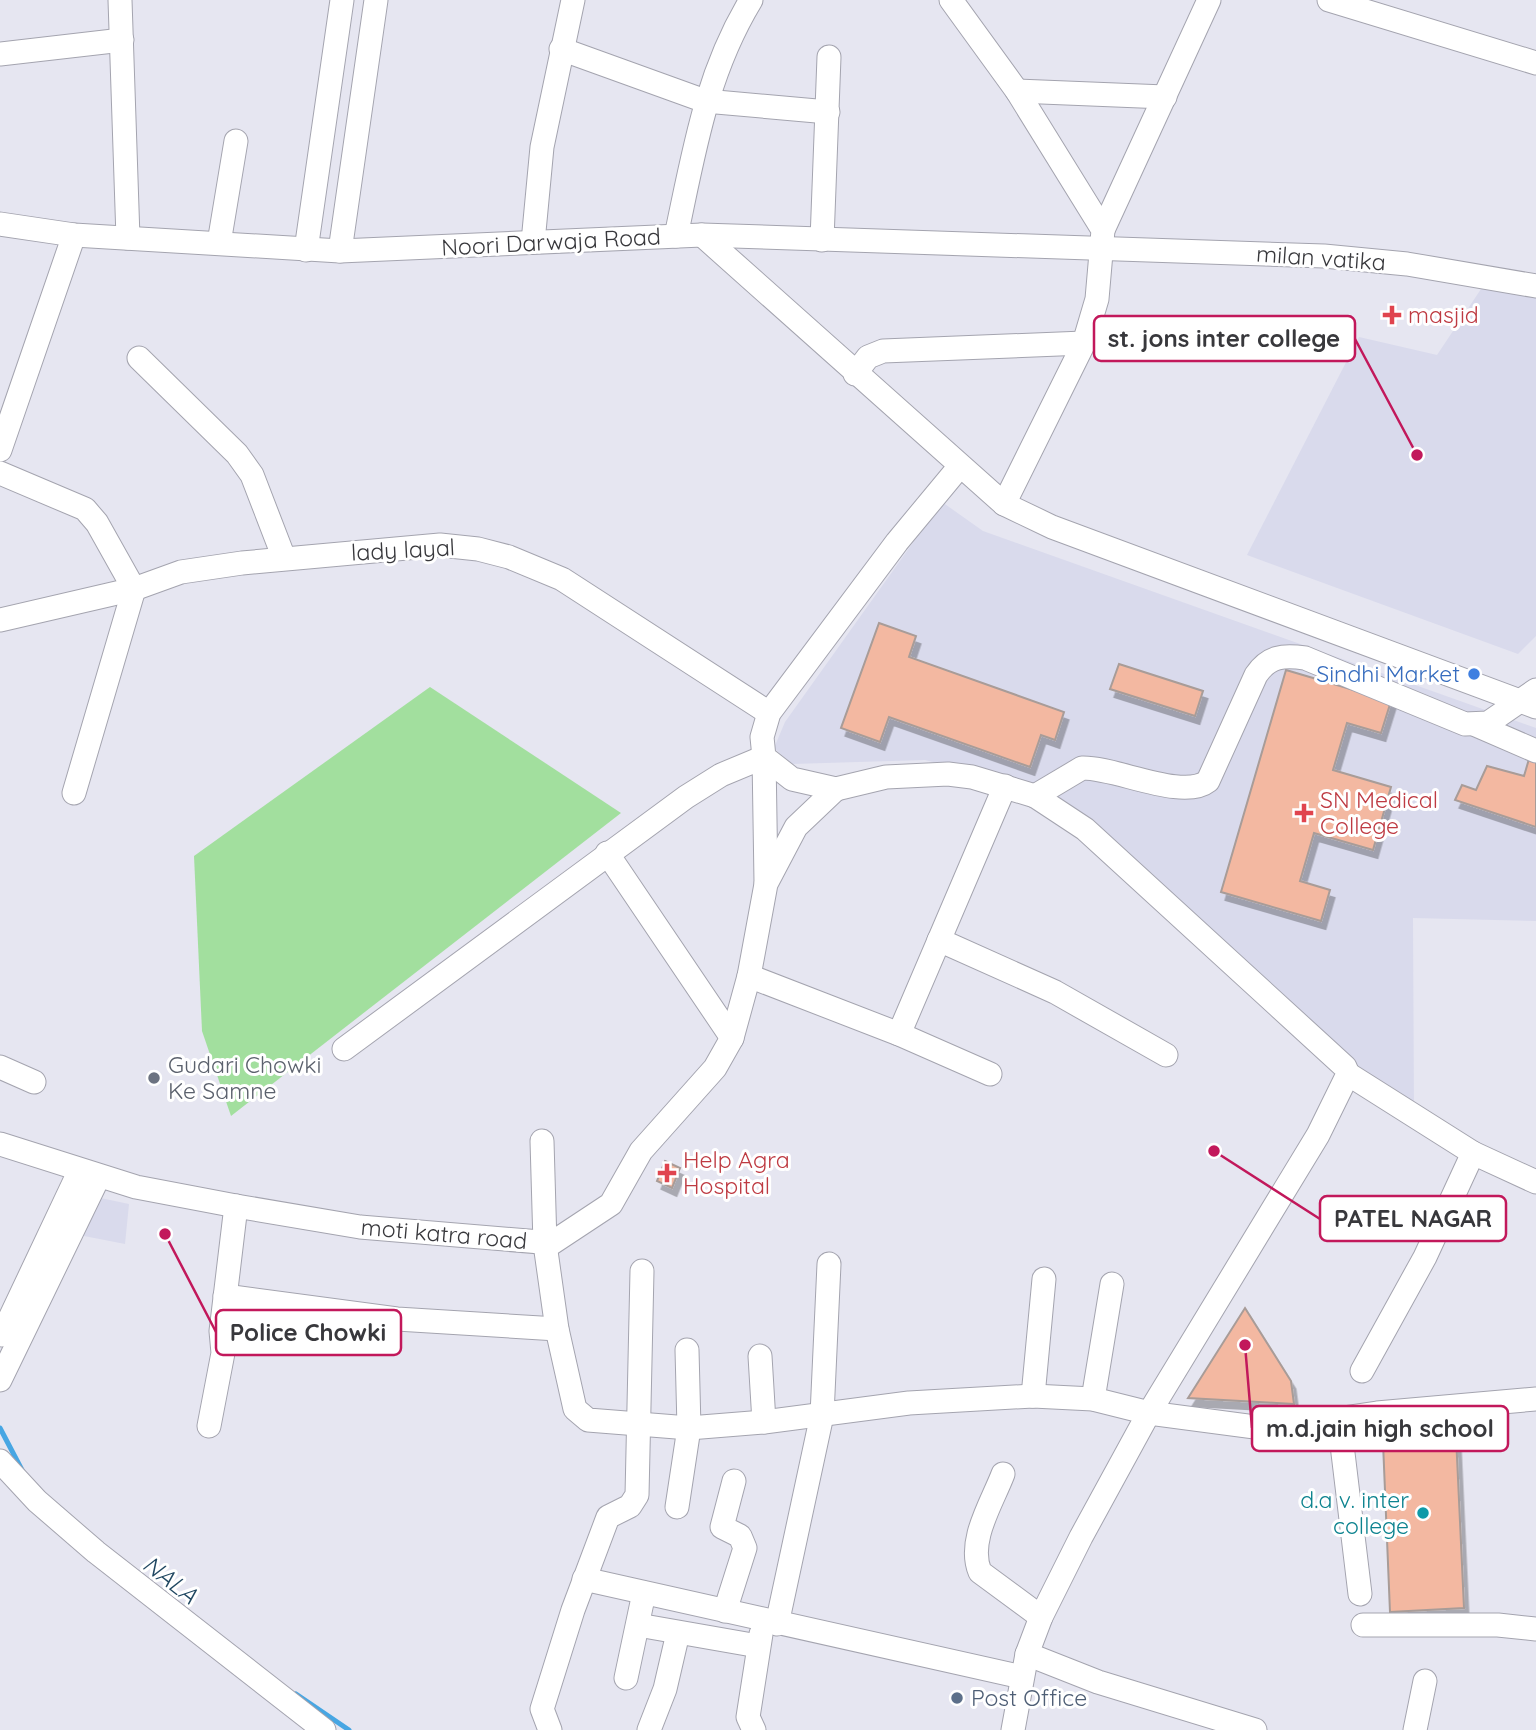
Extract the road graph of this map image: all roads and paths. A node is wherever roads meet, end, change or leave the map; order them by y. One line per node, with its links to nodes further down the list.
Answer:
1 (342, 0): 28 (street)
2 (376, 0): 29 (street)
3 (573, 0): 10 (street)
4 (751, 0): 16 (street)
5 (951, 0): 14 (street)
6 (1209, 0): 15 (street)
7 (1329, 0): 13 (street)
8 (114, 3): 9 (street)
9 (122, 40): 11 (street); 23 (street)
10 (561, 49): 16 (street); 26 (street)
11 (0, 54)
12 (829, 57): 17 (street)
13 (1536, 63)
14 (1017, 91): 15 (street); 24 (street)
15 (1165, 97): 24 (street)
16 (705, 101): 17 (street); 22 (street)
17 (828, 112): 25 (street)
18 (236, 141): 27 (street)
19 (0, 224): 20 (street, Noori Darwaja Road)
20 (74, 235): 23 (street, Noori Darwaja Road); 34 (street)
21 (702, 235): 22 (street, Noori Darwaja Road); 25 (street, Noori Darwaja Road); 33 (street)
22 (676, 236): 26 (street, Noori Darwaja Road)
23 (128, 238): 27 (street, Noori Darwaja Road)
24 (1103, 239): 25 (street, Noori Darwaja Road); 30 (street, milan vatika); 31 (street)
25 (822, 240)
26 (533, 242): 29 (street, Noori Darwaja Road)
27 (219, 243): 28 (street, Noori Darwaja Road)
28 (306, 250): 29 (street, Noori Darwaja Road)
29 (340, 251)
30 (1536, 286)
31 (1084, 343): 33 (street); 37 (street)
32 (139, 358): 38 (street)
33 (855, 374): 35 (street)
34 (0, 450)
35 (960, 466): 37 (street); 42 (street)
36 (0, 473): 39 (street)
37 (1004, 504): 41 (street)
38 (284, 558): 39 (street, lady layal); 42 (street, lady layal)
39 (135, 589): 40 (street, lady layal); 48 (street)
40 (0, 620)
41 (1532, 696): 43 (street)
42 (769, 713): 45 (street)
43 (1476, 725): 44 (street); 49 (street)
44 (1536, 751)
45 (764, 757): 47 (street); 50 (street); 51 (street)
46 (1004, 786): 47 (street); 49 (street); 52 (street)
47 (836, 789): 51 (street, moti katra road)
48 (74, 793)
49 (1035, 796): 60 (street)
50 (607, 853): 55 (street); 56 (street)
51 (766, 884): 53 (street, moti katra road)
52 (939, 940): 54 (street); 57 (street)
53 (749, 976): 54 (street); 55 (street, moti katra road)
54 (899, 1034): 59 (street)
55 (732, 1038): 68 (street, moti katra road)
56 (344, 1049)
57 (1166, 1055)
58 (0, 1067): 61 (street)
59 (990, 1074)
60 (1348, 1074): 64 (street); 83 (street)
61 (34, 1082)
62 (542, 1140): 68 (street)
63 (0, 1144): 65 (street, moti katra road)
64 (1473, 1153): 66 (street); 78 (street)
65 (89, 1173): 67 (street, moti katra road); 75 (street); 79 (street)
66 (1536, 1182)
67 (236, 1206): 68 (street, moti katra road); 73 (street)
68 (545, 1244): 74 (street)
69 (829, 1264): 84 (street)
70 (642, 1271): 88 (street)
71 (1044, 1279): 80 (street)
72 (1112, 1284): 81 (street)
73 (225, 1296): 74 (street); 87 (street)
74 (556, 1329): 88 (street)
75 (2, 1335)
76 (687, 1350): 89 (street)
77 (760, 1356): 86 (street)
78 (1362, 1371)
79 (0, 1380)
80 (1033, 1396): 81 (street); 84 (street)
81 (1093, 1399): 83 (street)
82 (1536, 1399): 85 (street)
83 (1149, 1413): 85 (street); 98 (street)
84 (822, 1415): 86 (street); 99 (street)
85 (1339, 1420): 96 (street)
86 (764, 1422): 89 (street)
87 (209, 1426)
88 (638, 1426): 89 (street); 94 (street)
89 (690, 1428): 93 (street)
90 (0, 1461): 109 (street)
91 (1003, 1474): 98 (street)
92 (734, 1481): 97 (street)
93 (677, 1507)
94 (584, 1579): 95 (street); 110 (street)
95 (644, 1593): 97 (street); 100 (street)
96 (1360, 1594)
97 (725, 1611): 99 (street)
98 (1041, 1617): 105 (street)
99 (770, 1622): 104 (street); 106 (street)
100 (638, 1625): 103 (street); 107 (street)
101 (1363, 1625): 102 (street)
102 (1536, 1629)
103 (678, 1633): 104 (street); 111 (street)
104 (758, 1646): 112 (street)
105 (1027, 1654): 106 (street); 114 (street)
106 (1022, 1677): 113 (street)
107 (626, 1678)
108 (1425, 1681): 115 (street)
109 (324, 1730)
110 (550, 1730)
111 (649, 1730)
112 (754, 1730)
113 (1013, 1730)
114 (1255, 1730)
115 (1415, 1730)

